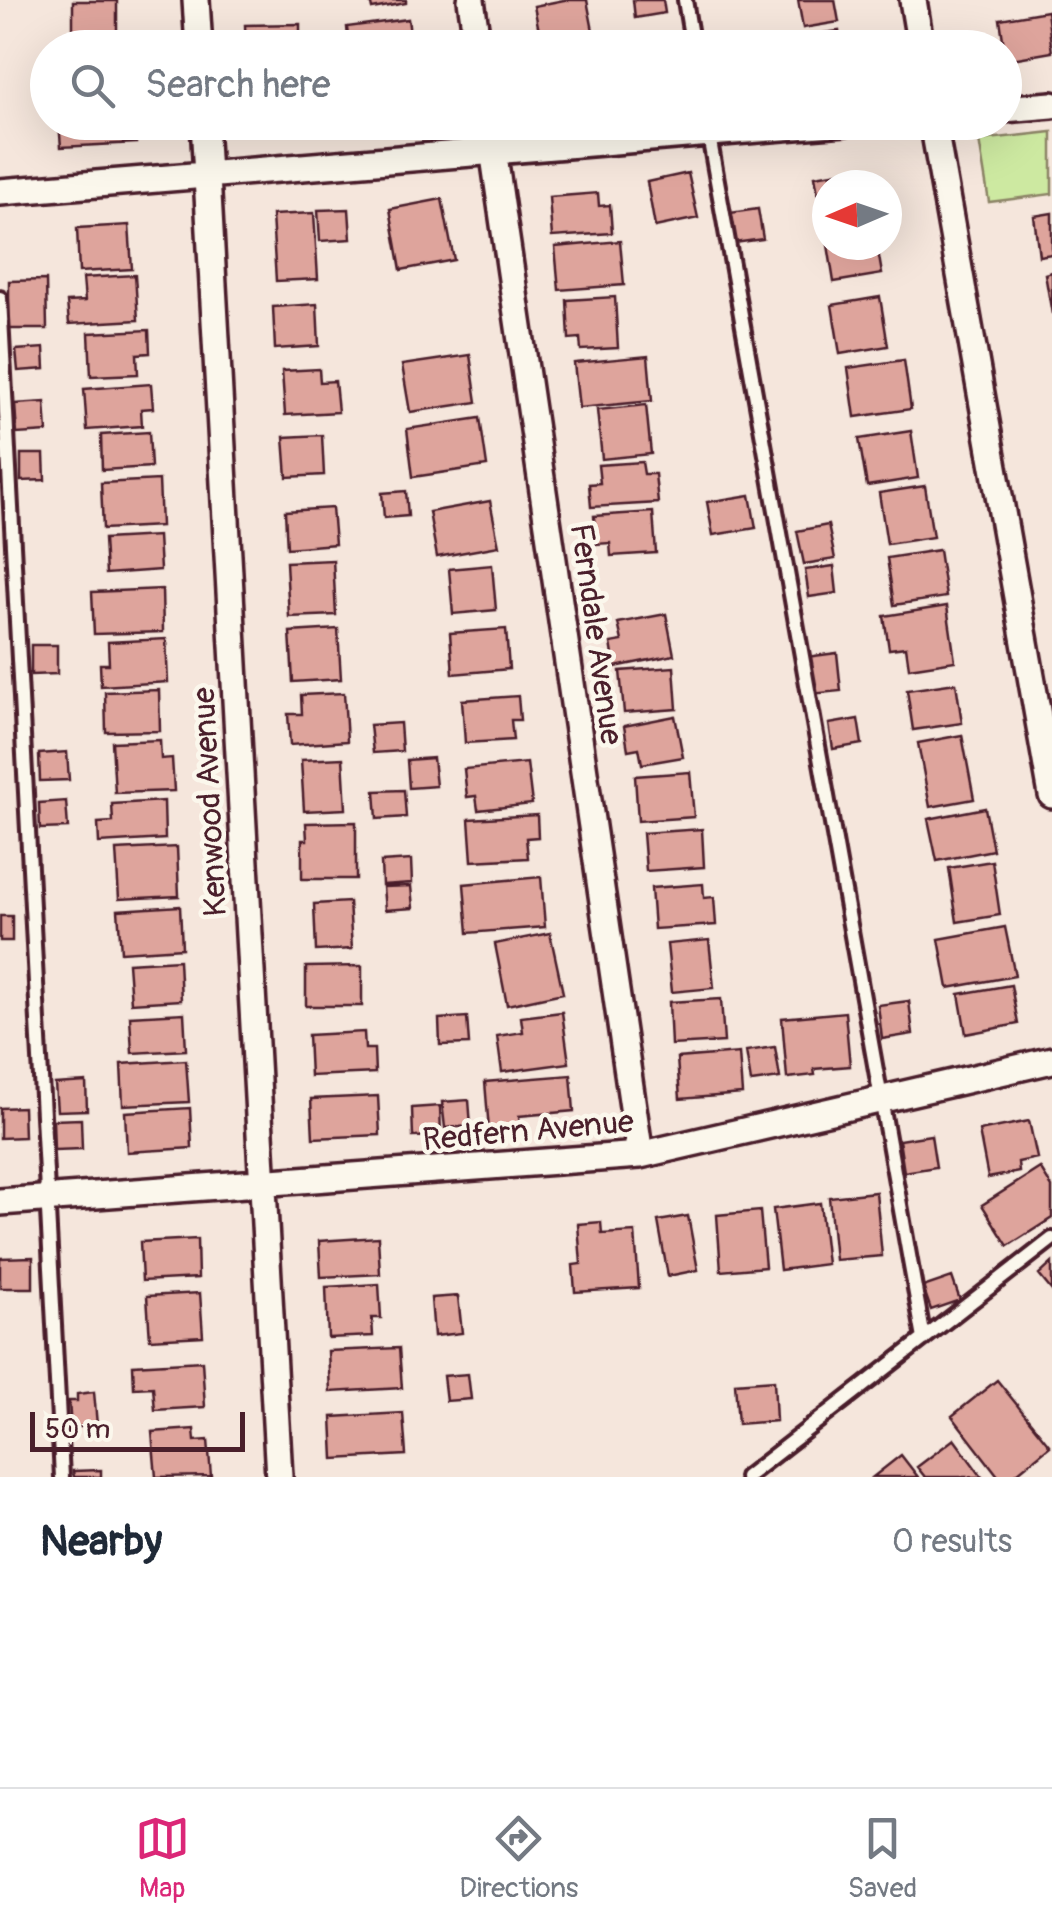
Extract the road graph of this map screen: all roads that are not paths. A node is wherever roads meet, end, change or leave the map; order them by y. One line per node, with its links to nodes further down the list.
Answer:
1 (196, 0): 5 (street)
2 (472, 0): 6 (street)
3 (684, 0): 7 (lane)
4 (913, 0): 8 (street)
5 (198, 30)
6 (476, 30)
7 (690, 30)
8 (918, 30)
9 (1052, 105): 10 (street)
10 (1022, 108)
11 (205, 140): 17 (street, Kenwood Avenue)
12 (492, 140): 16 (street, Ferndale Avenue)
13 (601, 140): 16 (street)
14 (710, 140): 22 (lane)
15 (937, 140): 20 (street)
16 (494, 152): 17 (street); 23 (street, Ferndale Avenue)
17 (207, 175): 18 (street); 24 (street, Kenwood Avenue)
18 (0, 192)
19 (0, 298): 25 (lane)
20 (1052, 796)
21 (1052, 1060): 22 (street, Redfern Avenue)
22 (878, 1100): 23 (street, Redfern Avenue); 28 (lane)
23 (640, 1155): 24 (street, Redfern Avenue)
24 (262, 1184): 25 (street, Redfern Avenue); 30 (street, Kenwood Avenue)
25 (46, 1199): 26 (street, Redfern Avenue); 29 (lane)
26 (0, 1202)
27 (1052, 1239): 28 (lane)
28 (924, 1339): 31 (lane)
29 (62, 1477)
30 (279, 1477)
31 (746, 1477)

